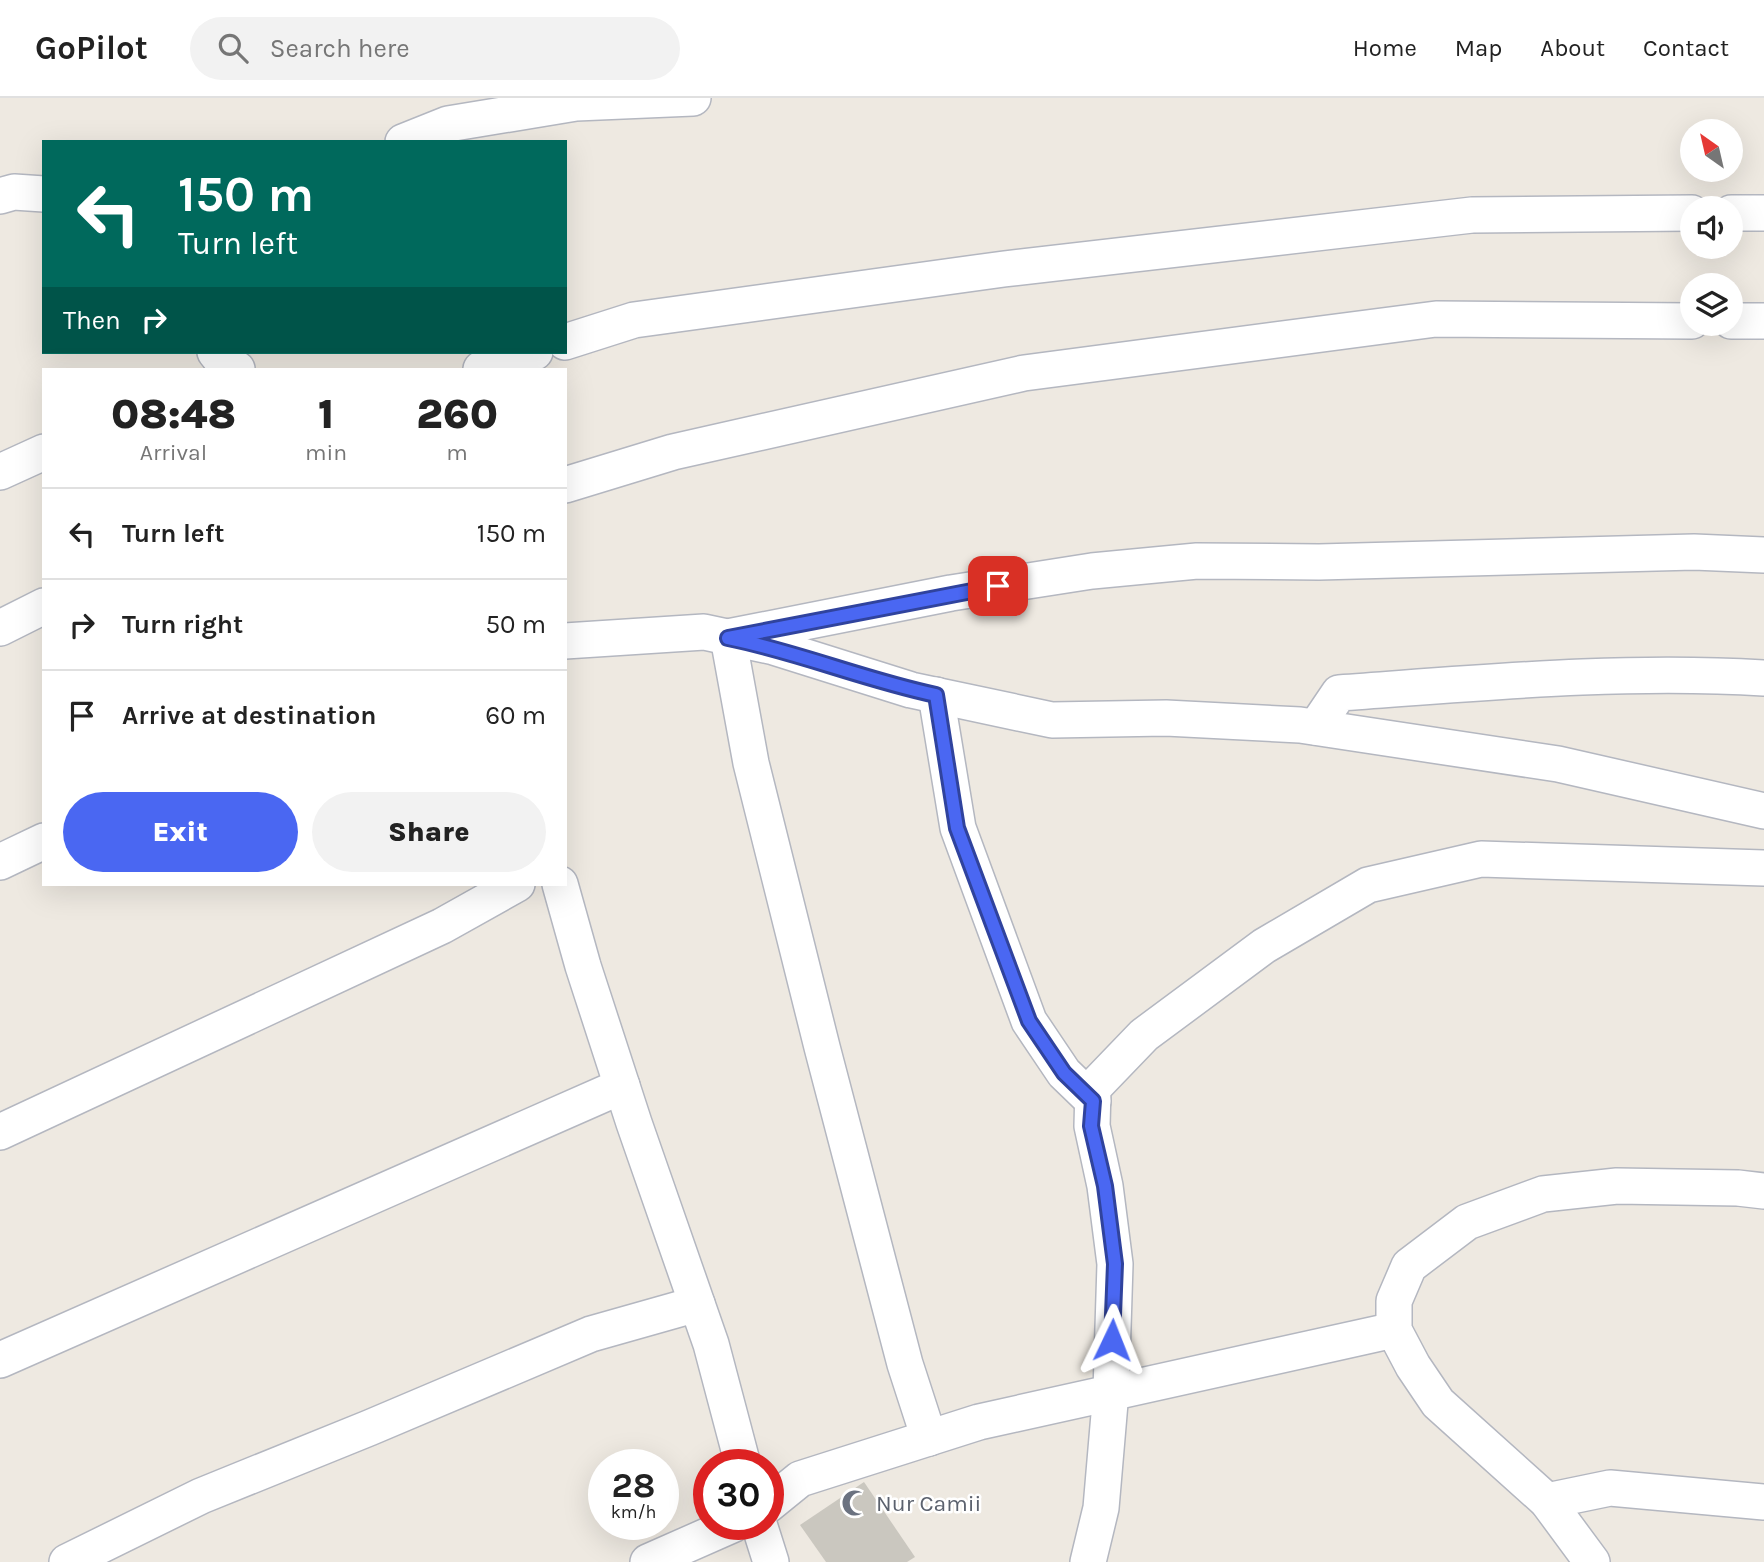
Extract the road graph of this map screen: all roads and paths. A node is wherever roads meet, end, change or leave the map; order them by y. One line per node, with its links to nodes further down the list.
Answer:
1 (693, 98): 2 (street)
2 (408, 140)
3 (42, 194): 4 (street)
4 (0, 195)
5 (1680, 213): 11 (street)
6 (1743, 213): 7 (street)
7 (1764, 213)
8 (1680, 321): 16 (street)
9 (1743, 321): 10 (street)
10 (1764, 321)
11 (567, 341)
12 (530, 354): 13 (street)
13 (484, 368)
14 (42, 453): 15 (street)
15 (0, 472)
16 (567, 484)
17 (1764, 555): 20 (street)
18 (42, 607): 19 (street)
19 (0, 628)
20 (728, 638): 21 (street); 23 (street); 39 (street)
21 (567, 641)
22 (1764, 678): 24 (street)
23 (936, 695): 24 (street); 32 (street)
24 (1316, 727): 25 (street)
25 (1764, 811)
26 (42, 842): 27 (street)
27 (0, 862)
28 (1764, 868): 32 (street)
29 (513, 886): 33 (street)
30 (561, 886): 31 (street)
31 (622, 1086): 35 (street); 37 (street)
32 (1093, 1101): 38 (street)
33 (0, 1132)
34 (1764, 1191): 36 (street)
35 (697, 1304): 40 (street); 46 (street)
36 (1394, 1330): 38 (street); 42 (street)
37 (0, 1360)
38 (1111, 1391): 39 (street); 49 (street)
39 (929, 1438): 41 (street)
40 (739, 1449)
41 (784, 1492)
42 (1547, 1501): 43 (street); 50 (street)
43 (1764, 1502)
44 (698, 1540): 47 (street)
45 (764, 1540): 48 (street)
46 (66, 1562)
47 (648, 1562)
48 (771, 1562)
49 (1088, 1562)
50 (1592, 1562)

